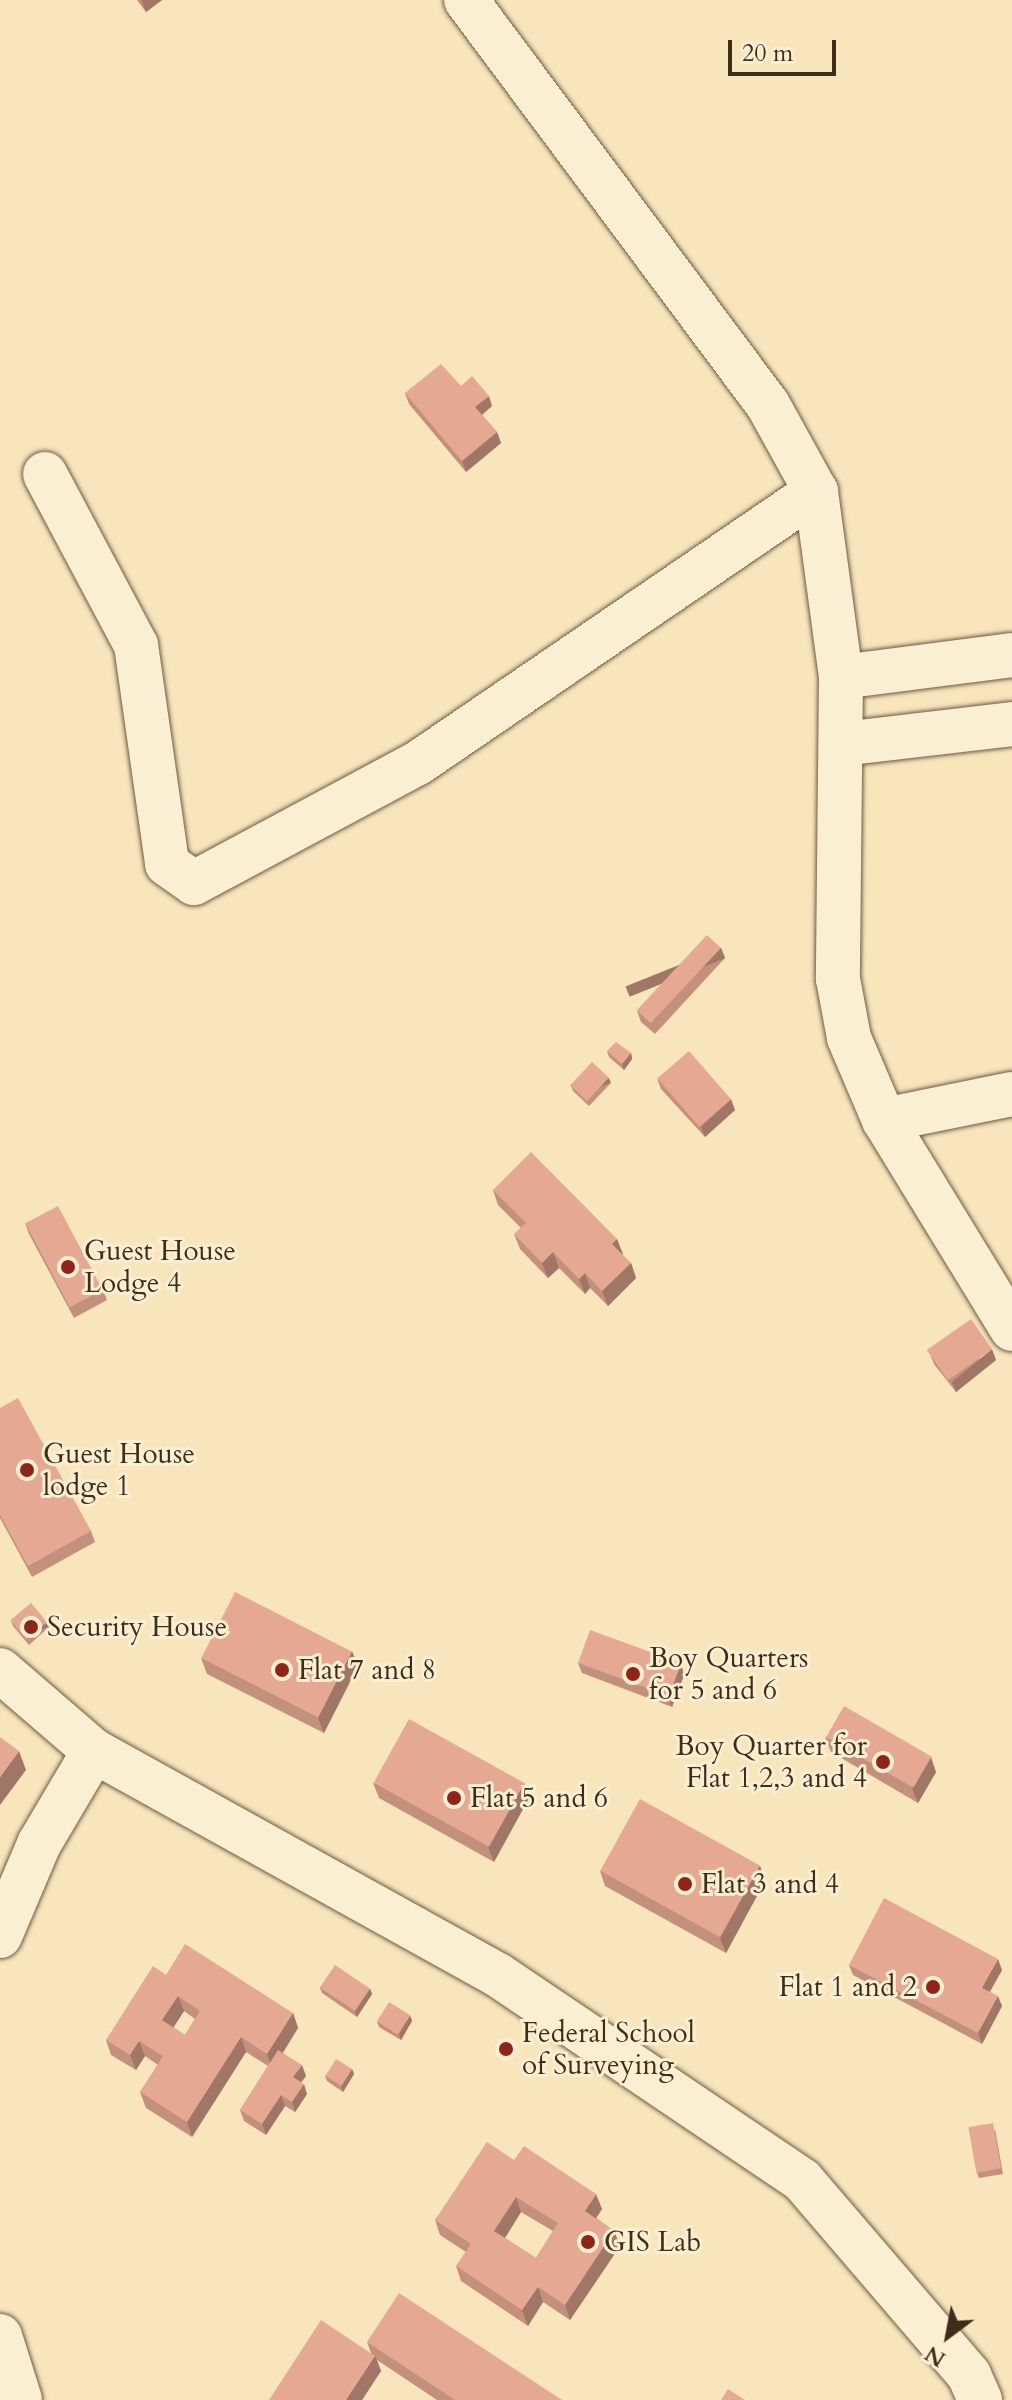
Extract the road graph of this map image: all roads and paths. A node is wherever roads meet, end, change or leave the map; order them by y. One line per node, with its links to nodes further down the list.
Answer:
1 (466, 0): 3 (street)
2 (45, 474): 3 (street)
3 (816, 492): 5 (street)
4 (1012, 655): 5 (street)
5 (841, 677): 7 (street)
6 (1012, 724): 7 (street)
7 (842, 744): 9 (street)
8 (1012, 1094): 9 (street)
9 (884, 1120): 10 (street)
10 (1012, 1329)
11 (0, 1670): 12 (street)
12 (94, 1751): 13 (street); 16 (street)
13 (0, 1936)
14 (0, 2336): 15 (street)
15 (20, 2400)
16 (980, 2400)

